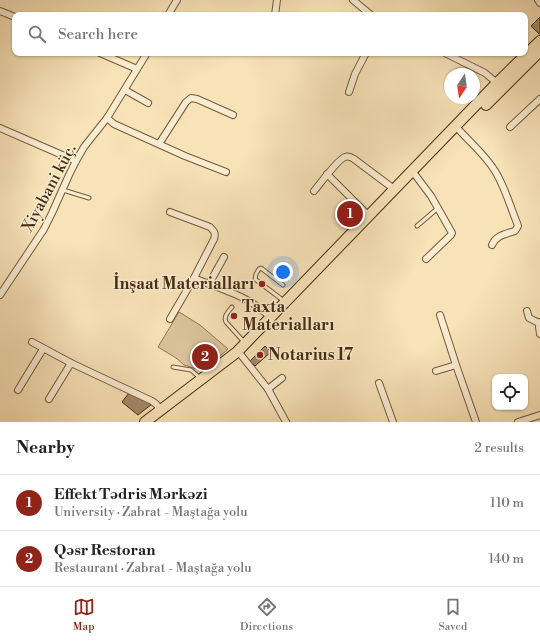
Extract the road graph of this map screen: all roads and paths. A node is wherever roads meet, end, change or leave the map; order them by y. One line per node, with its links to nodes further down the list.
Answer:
1 (178, 0): 7 (street)
2 (277, 0): 8 (street)
3 (353, 0): 9 (street)
4 (538, 0): 5 (street)
5 (540, 3)
6 (0, 11): 10 (street)
7 (170, 12)
8 (275, 12)
9 (367, 12)
10 (12, 16)
11 (540, 41): 13 (main road)
12 (540, 51): 29 (main road)
13 (528, 53)
14 (107, 56): 19 (street)
15 (145, 56): 19 (street, Xiyabani küç.)
16 (364, 56): 22 (street)
17 (452, 56): 20 (street)
18 (525, 56): 20 (main road)
19 (137, 69): 21 (street, Xiyabani küç.)
20 (497, 83): 35 (main road)
21 (125, 90): 24 (street); 26 (street, Xiyabani küç.)
22 (349, 92)
23 (540, 99): 27 (street)
24 (148, 103)
25 (233, 115): 30 (street)
26 (107, 118): 30 (street); 31 (street, Xiyabani küç.)
27 (510, 127)
28 (0, 128): 31 (street)
29 (460, 131): 34 (main road); 43 (street)
30 (159, 144): 32 (street)
31 (76, 161): 36 (street, Xiyabani küç.)
32 (226, 172)
33 (327, 174): 35 (street); 37 (street); 41 (street)
34 (416, 176): 39 (street); 61 (main road)
35 (394, 189): 41 (main road)
36 (62, 190): 38 (lane); 49 (street, Xiyabani küç.)
37 (314, 191)
38 (89, 198)
39 (438, 208): 42 (lane); 45 (street)
40 (170, 212): 46 (street)
41 (369, 216): 50 (main road)
42 (417, 226)
43 (492, 244)
44 (224, 257): 47 (street)
45 (426, 259)
46 (194, 278): 47 (street); 55 (street)
47 (208, 284): 54 (street)
48 (283, 285): 50 (lane)
49 (0, 295)
50 (285, 302): 54 (main road)
51 (232, 307): 59 (lane)
52 (527, 311): 56 (street)
53 (440, 315): 64 (street)
54 (271, 317): 59 (main road)
55 (170, 319)
56 (539, 323): 57 (street)
57 (540, 334)
58 (32, 342): 60 (street)
59 (245, 344): 69 (main road)
60 (43, 349): 63 (street); 72 (street)
61 (241, 355): 71 (street); 77 (main road)
62 (200, 356): 66 (path)
63 (71, 363): 73 (street); 74 (street)
64 (456, 365): 67 (street); 80 (street)
65 (174, 366): 66 (lane)
66 (191, 370): 69 (lane)
67 (436, 371)
68 (282, 378): 71 (street)
69 (201, 379): 74 (main road)
70 (379, 383): 79 (street)
71 (268, 388): 78 (street)
72 (18, 390)
73 (49, 399)
74 (161, 410): 76 (main road)
75 (540, 414): 81 (street)
76 (145, 422)
77 (154, 422)
78 (286, 422)
79 (393, 422)
80 (476, 422)
81 (518, 422)

